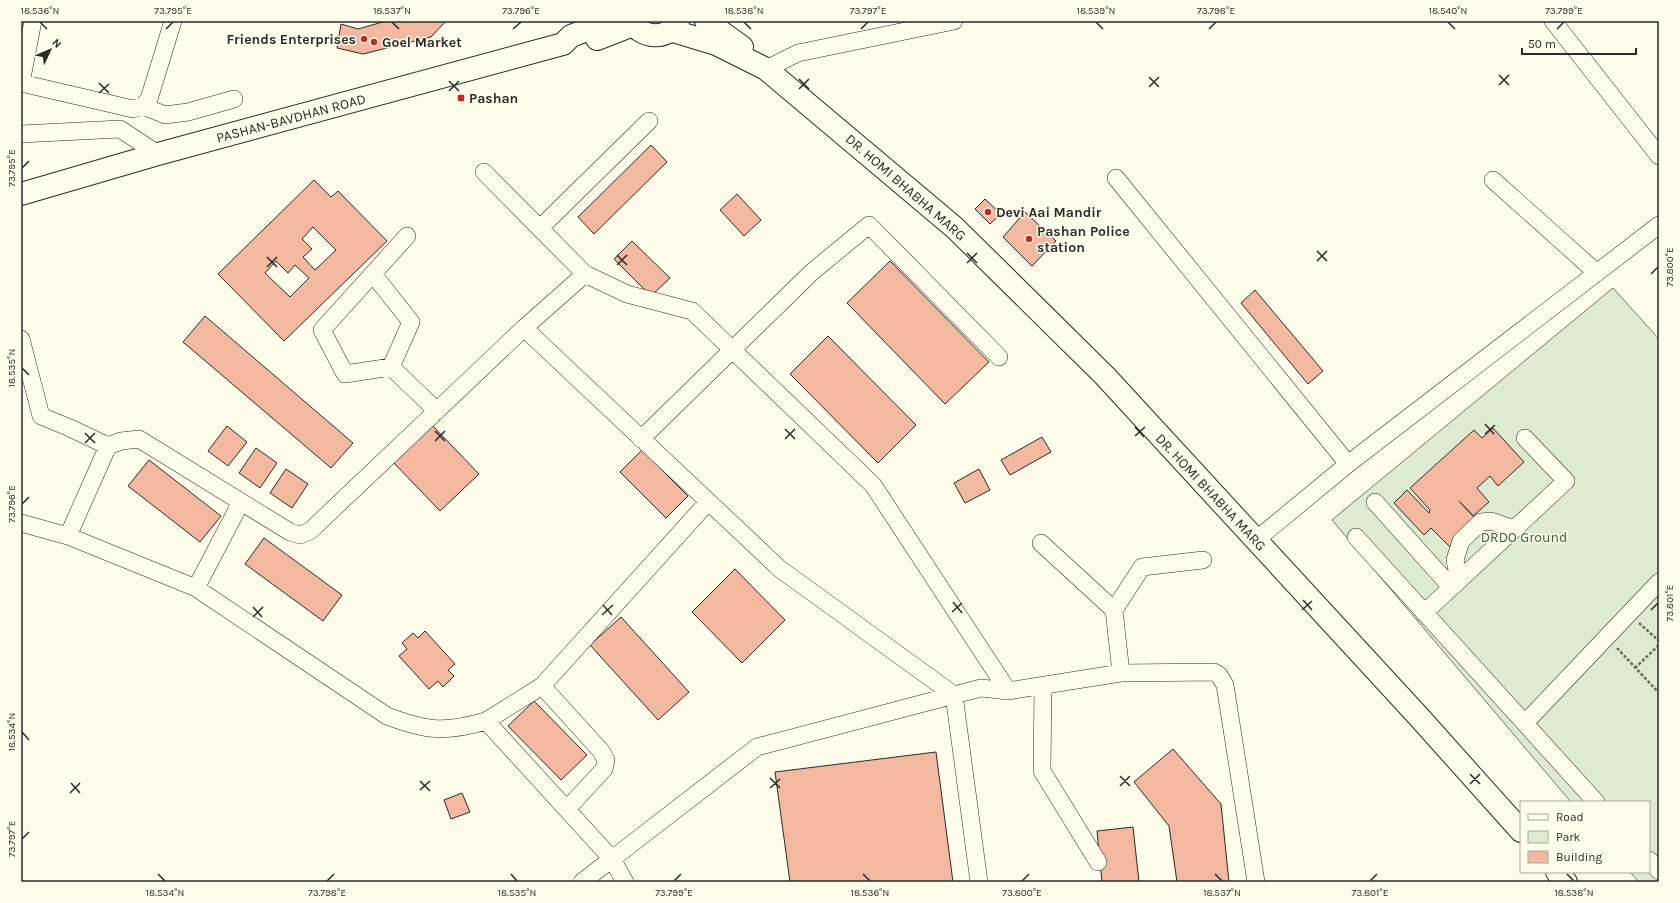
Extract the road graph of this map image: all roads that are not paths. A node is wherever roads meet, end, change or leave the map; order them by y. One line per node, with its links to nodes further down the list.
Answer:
1 (33, 21): 12 (street)
2 (173, 21): 14 (street)
3 (610, 21): 10 (main road, PASHAN-BAVDHAN ROAD)
4 (706, 21): 11 (main road, DR. HOMI BHABHA MARG)
5 (954, 21): 9 (street)
6 (1553, 21): 18 (street)
7 (631, 23): 8 (main road); 10 (main road, PASHAN-BAVDHAN ROAD)
8 (674, 26): 11 (main road, DR. HOMI BHABHA MARG)
9 (900, 26): 11 (street)
10 (562, 44): 17 (main road, PASHAN-BAVDHAN ROAD)
11 (760, 66): 46 (main road, DR. HOMI BHABHA MARG)
12 (21, 83): 14 (street)
13 (234, 99): 14 (street)
14 (143, 106)
15 (649, 121): 24 (street)
16 (21, 134): 17 (street)
17 (158, 154): 22 (main road, PASHAN-BAVDHAN ROAD)
18 (1659, 156)
19 (484, 172): 24 (street)
20 (1116, 178): 38 (street)
21 (1493, 180): 26 (street)
22 (21, 194)
23 (1659, 225): 26 (street)
24 (540, 228): 28 (street)
25 (408, 236): 27 (street)
26 (1597, 272): 38 (street)
27 (373, 274): 33 (street); 33 (street)
28 (585, 274): 29 (street); 31 (street)
29 (524, 328): 34 (street); 36 (street)
30 (21, 339): 37 (street)
31 (731, 350): 32 (street); 36 (street); 57 (street)
32 (999, 358)
33 (391, 367): 34 (street)
34 (437, 411): 39 (street)
35 (1525, 438): 43 (street)
36 (642, 439): 40 (street)
37 (108, 446): 39 (street); 44 (street)
38 (1348, 464): 46 (street)
39 (241, 502): 51 (street)
40 (708, 502): 55 (street); 58 (street)
41 (1375, 502): 50 (street)
42 (21, 523): 44 (street)
43 (1514, 529): 50 (street); 50 (street)
44 (68, 536): 51 (street)
45 (1356, 537): 53 (street)
46 (1256, 540): 63 (main road, DR. HOMI BHABHA MARG)
47 (1041, 543): 52 (street)
48 (1203, 560): 52 (street)
49 (1659, 582): 60 (street)
50 (1455, 584): 53 (street)
51 (196, 588): 59 (street)
52 (1114, 610): 54 (street)
53 (1424, 613): 60 (street)
54 (1122, 674): 56 (street); 72 (street)
55 (542, 686): 59 (street); 62 (street)
56 (1044, 686): 57 (street); 66 (street)
57 (1008, 691): 58 (street)
58 (954, 695): 64 (street); 71 (street)
59 (486, 721): 62 (street)
60 (1525, 723): 61 (street)
61 (1595, 801)
62 (567, 809): 64 (street)
63 (1520, 830)
64 (612, 859): 69 (street); 70 (street)
65 (1650, 861): 67 (street)
66 (1098, 862)
67 (1659, 871)
68 (1558, 873): 73 (main road)
69 (582, 882)
70 (625, 882)
71 (979, 882)
72 (1256, 882)
73 (1566, 882)

